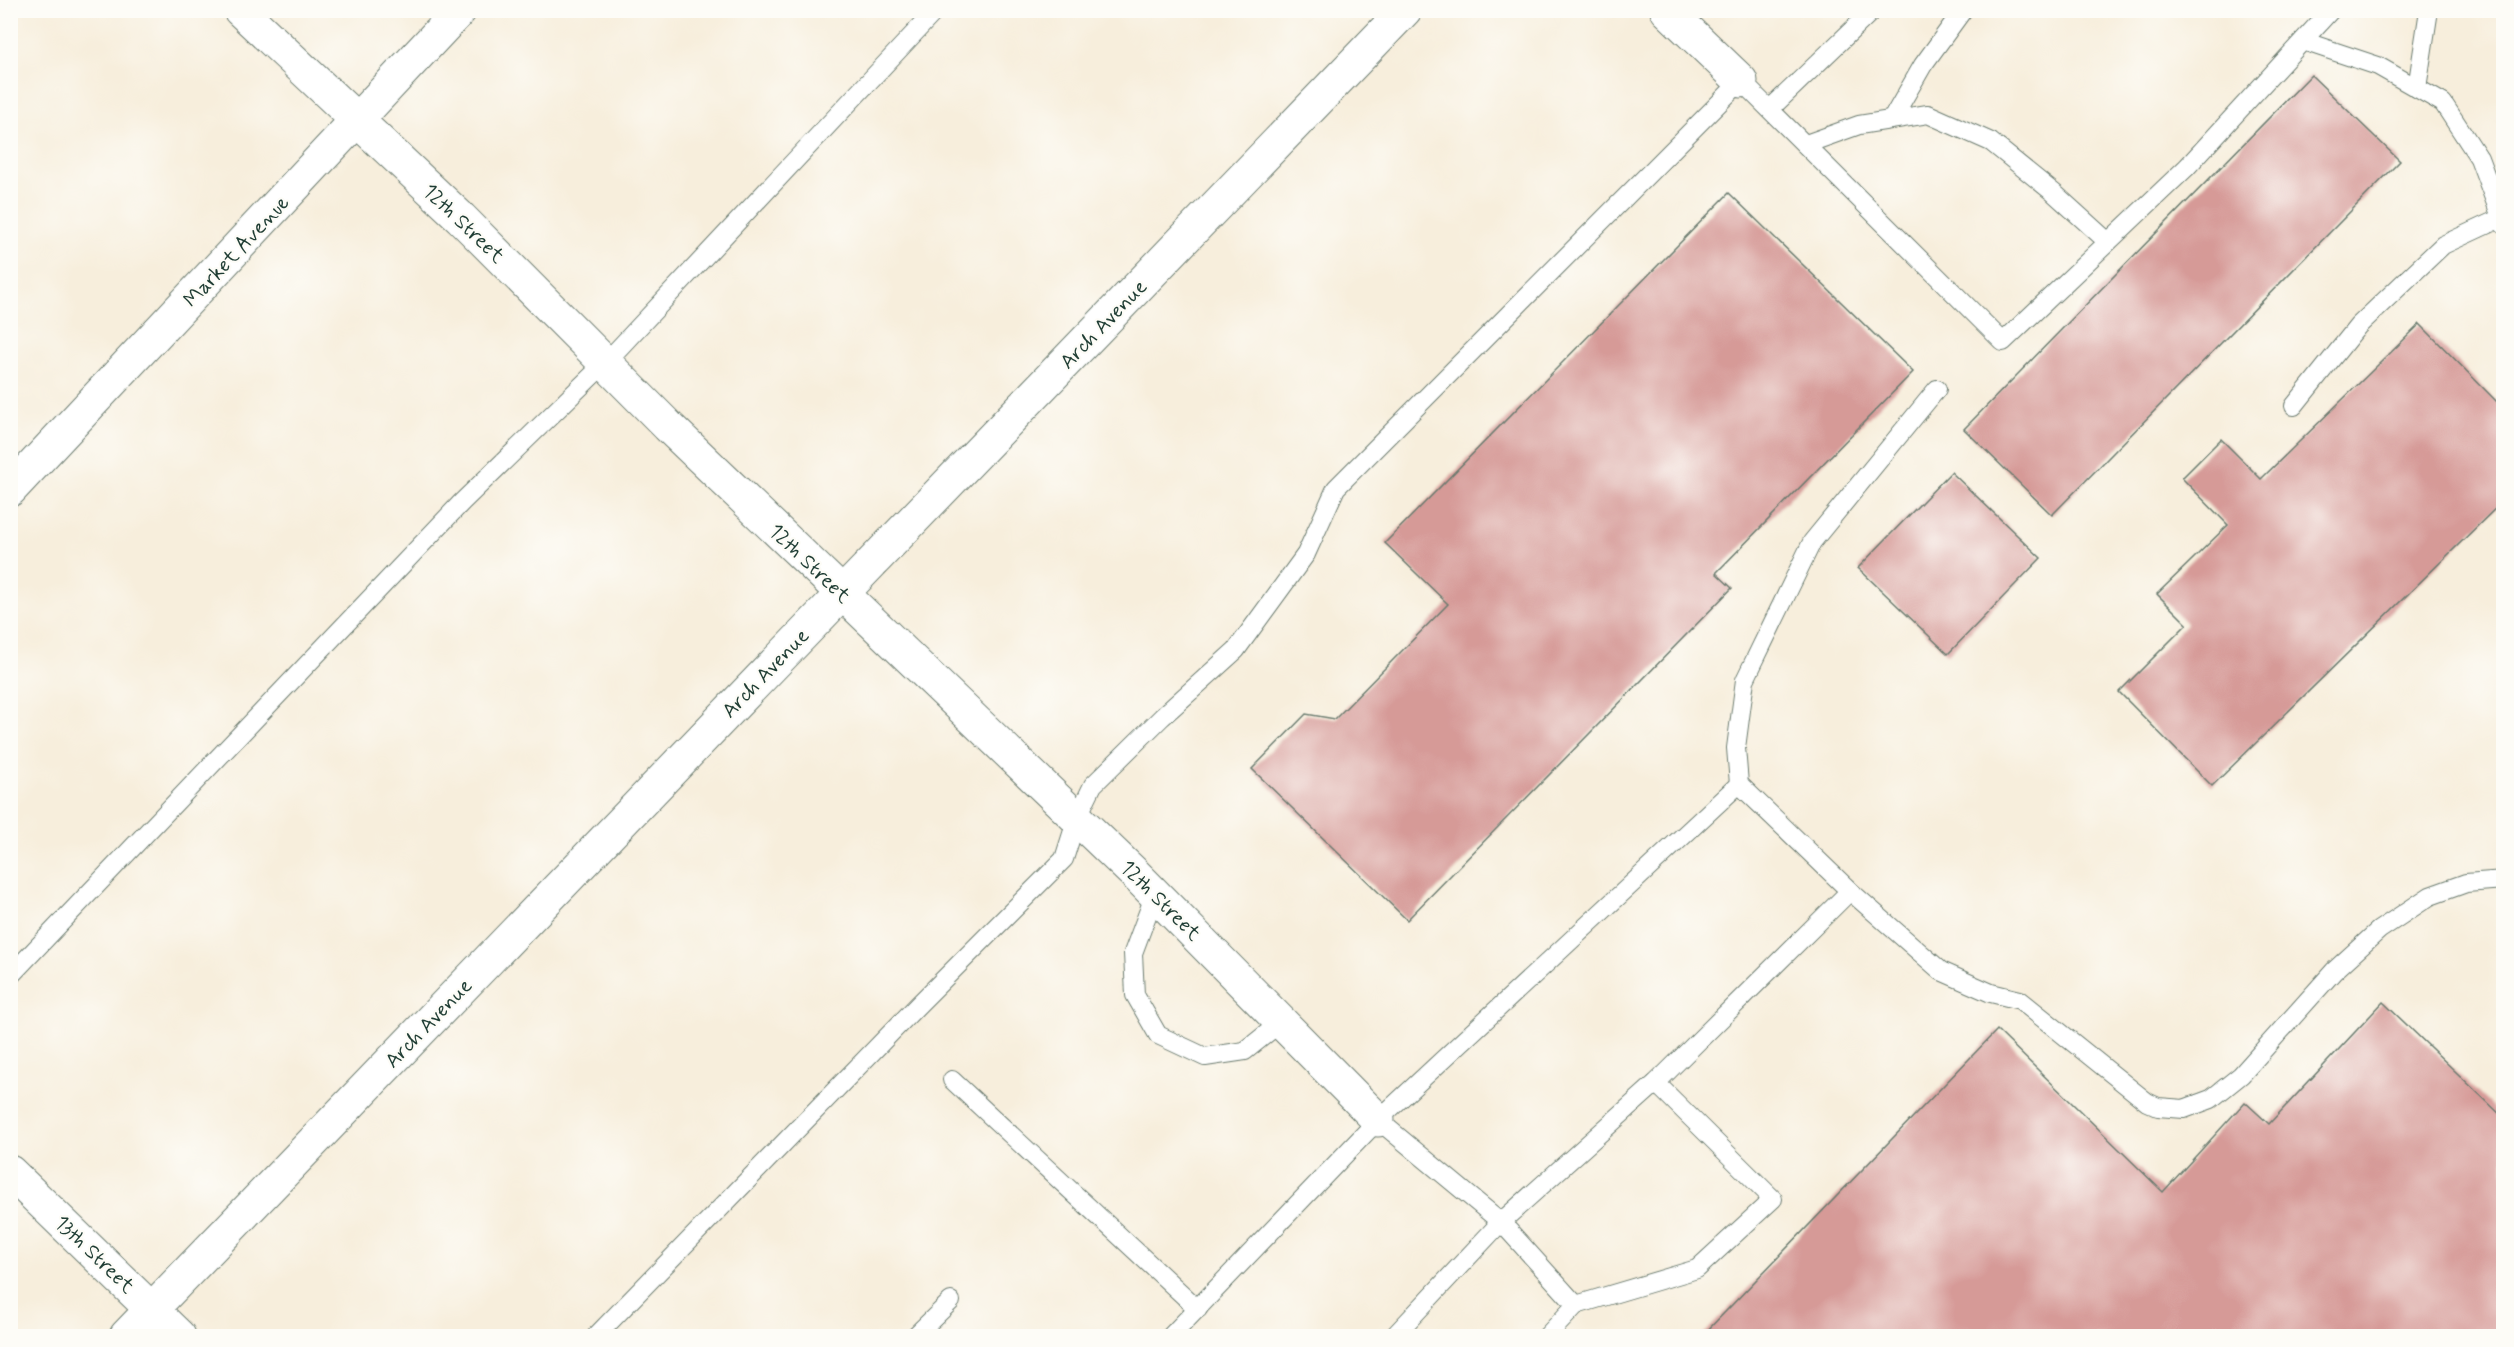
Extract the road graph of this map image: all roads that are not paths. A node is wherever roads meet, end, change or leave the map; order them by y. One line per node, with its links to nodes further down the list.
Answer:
1 (240, 10): 15 (street, 12th Street)
2 (460, 10): 15 (street, Market Avenue)
3 (936, 10): 19 (lane)
4 (1405, 10): 23 (street, Arch Avenue)
5 (1667, 10): 11 (street)
6 (1873, 10): 13 (lane)
7 (1964, 10): 14 (lane)
8 (2331, 10): 10 (lane)
9 (2429, 10): 12 (lane)
10 (2303, 41): 12 (lane); 18 (lane)
11 (1741, 81): 13 (lane); 25 (lane)
12 (2417, 88): 17 (lane)
13 (1770, 109): 16 (lane)
14 (1892, 119): 16 (lane); 18 (lane)
15 (357, 122): 19 (street, 12th Street); 22 (street, Market Avenue)
16 (1806, 144): 18 (lane)
17 (2502, 222): 21 (lane)
18 (2108, 242)
19 (605, 363): 23 (street, 12th Street); 29 (lane)
20 (1937, 388): 24 (lane)
21 (2294, 406)
22 (10, 490)
23 (842, 594): 25 (street, 12th Street); 39 (street, Arch Avenue)
24 (1738, 784): 27 (lane); 33 (lane)
25 (1077, 818): 28 (street, 12th Street); 42 (lane)
26 (2504, 880): 27 (lane)
27 (1850, 891): 32 (lane)
28 (1155, 894): 30 (street, 12th Street); 30 (lane)
29 (10, 976)
30 (1281, 1022): 33 (street, 12th Street)
31 (952, 1080): 38 (lane)
32 (1656, 1083): 35 (lane); 37 (lane)
33 (1378, 1120): 35 (lane); 38 (lane)
34 (10, 1172): 39 (street, 13th Street)
35 (1502, 1222): 37 (lane); 45 (lane)
36 (951, 1301): 43 (lane)
37 (1576, 1305): 46 (lane)
38 (1198, 1308): 44 (lane)
39 (152, 1310): 40 (street, Arch Avenue); 41 (street, 13th Street)
40 (126, 1336)
41 (180, 1336)
42 (597, 1336)
43 (915, 1336)
44 (1171, 1336)
45 (1394, 1336)
46 (1547, 1336)

